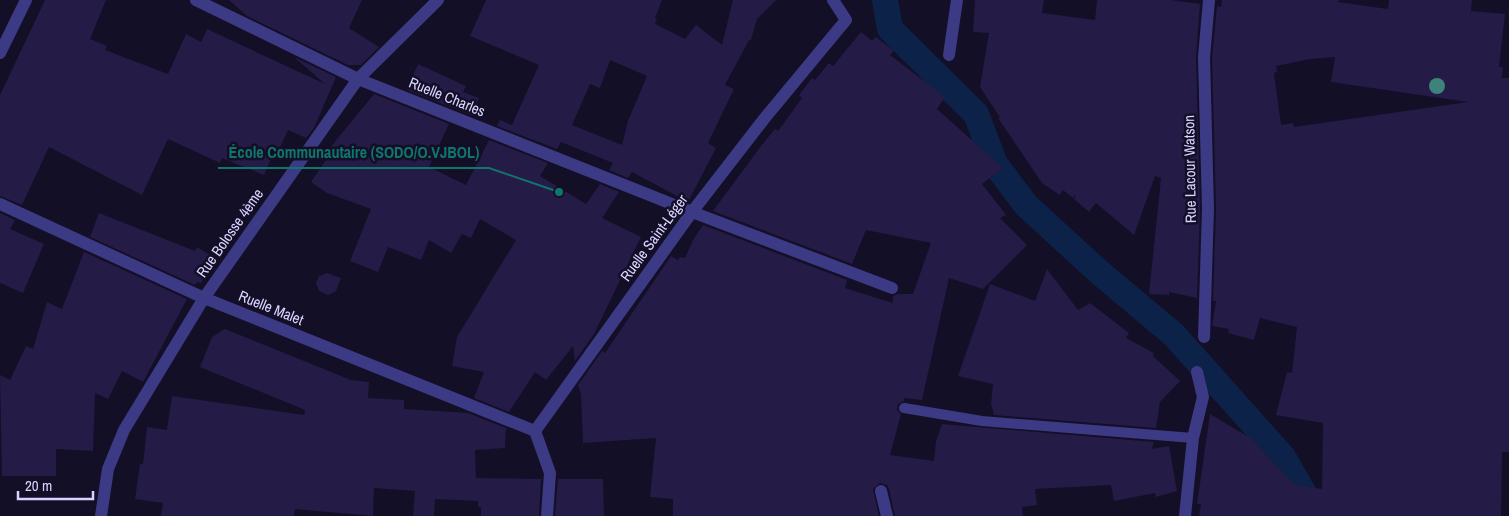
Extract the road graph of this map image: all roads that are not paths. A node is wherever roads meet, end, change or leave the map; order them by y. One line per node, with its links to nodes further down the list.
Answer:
1 (26, 0): 7 (street)
2 (196, 0): 9 (street, Ruelle Charles)
3 (438, 0): 9 (street, Rue Bolosse 4ème)
4 (833, 0): 11 (street, Ruelle Saint-Léger)
5 (956, 0): 8 (street)
6 (1209, 0): 14 (street, Rue Lacour Watson)
7 (0, 53)
8 (949, 55)
9 (358, 79): 11 (street, Ruelle Charles); 13 (street, Rue Bolosse 4ème)
10 (0, 204): 13 (street, Ruelle Malet)
11 (692, 212): 12 (street, Ruelle Charles); 17 (street, Ruelle Saint-Léger)
12 (892, 288)
13 (204, 298): 17 (street, Ruelle Malet); 20 (street, Rue Bolosse 4ème)
14 (1204, 337)
15 (1197, 372): 18 (street)
16 (904, 408): 18 (lane)
17 (535, 431): 21 (street)
18 (1193, 438): 23 (street)
19 (881, 491): 22 (street)
20 (101, 516)
21 (547, 516)
22 (887, 516)
23 (1185, 516)

